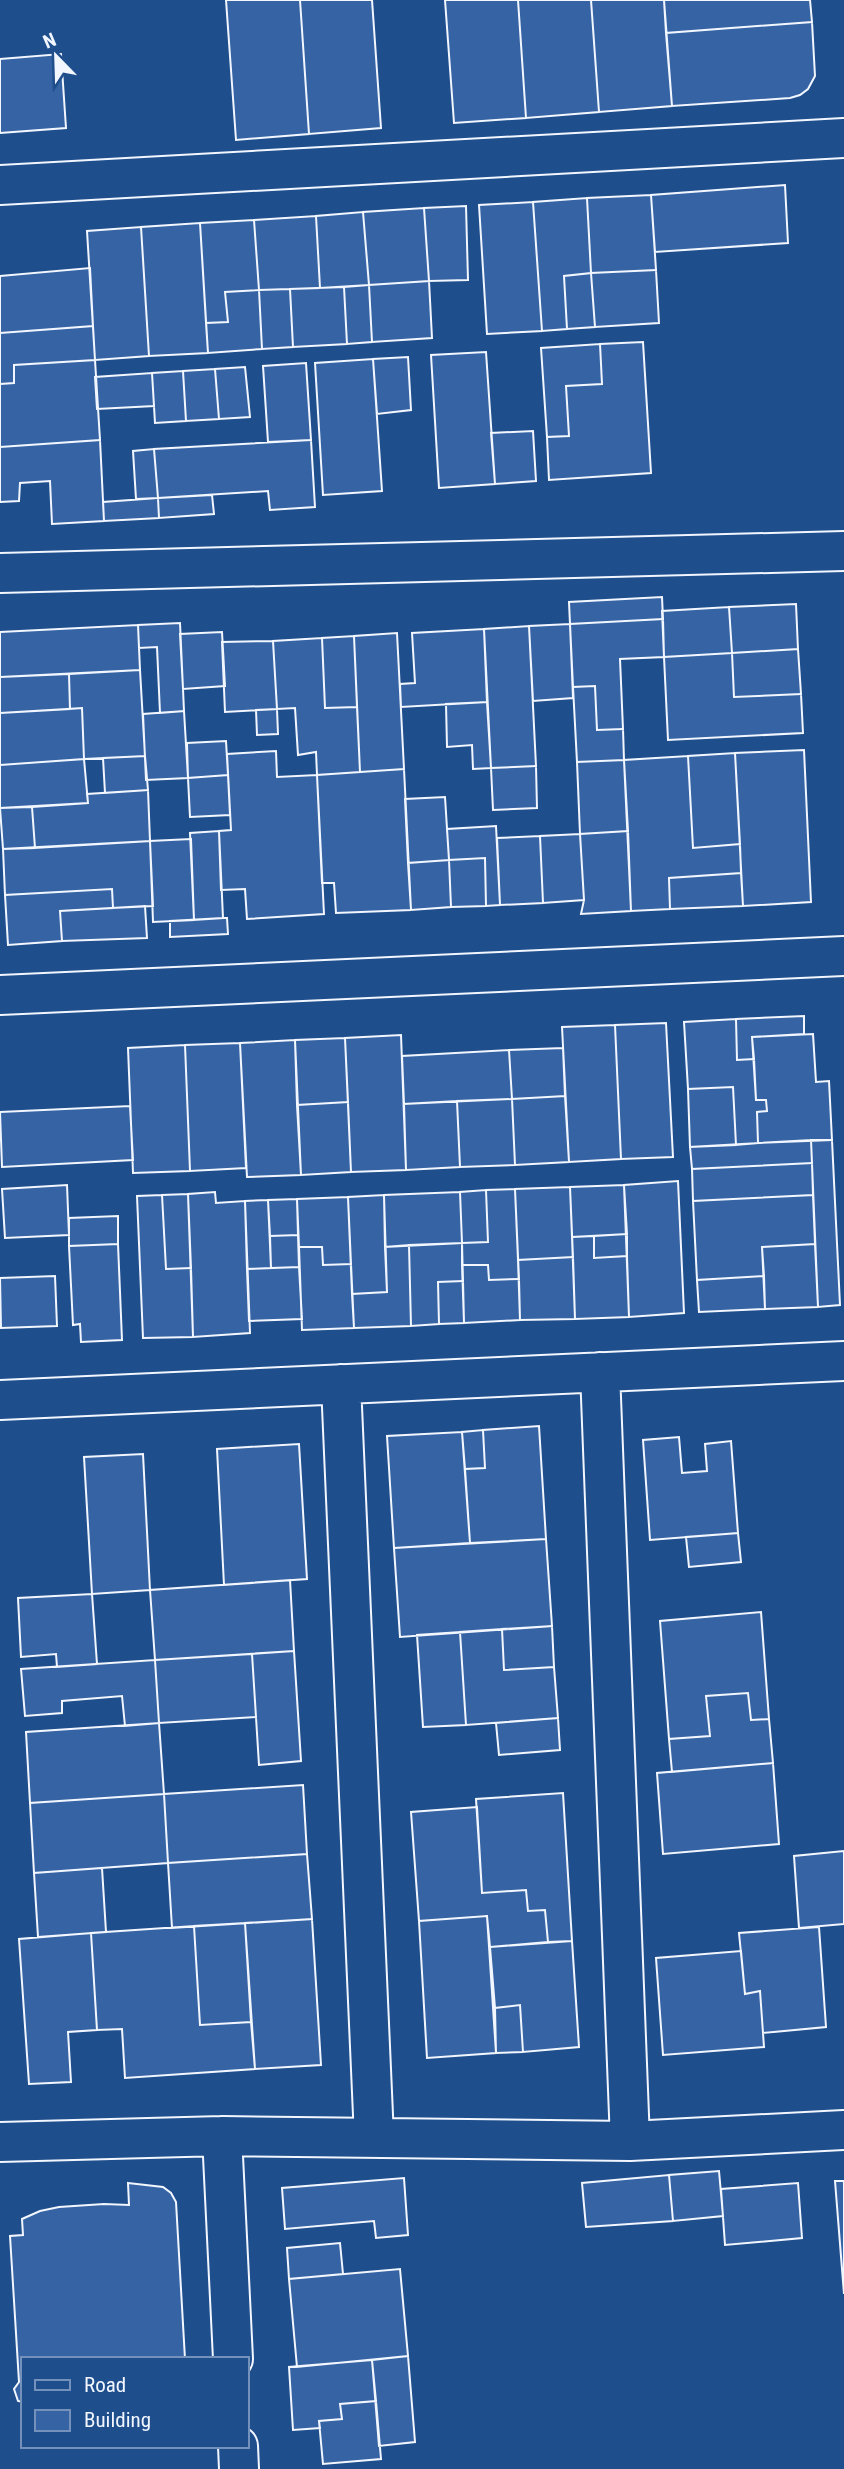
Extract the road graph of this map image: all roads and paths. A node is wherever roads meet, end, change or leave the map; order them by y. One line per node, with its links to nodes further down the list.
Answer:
1 (844, 138): 2 (street)
2 (0, 185)
3 (844, 551): 4 (street)
4 (0, 573)
5 (844, 956): 6 (street)
6 (0, 995)
7 (844, 1361): 8 (street)
8 (600, 1372): 9 (street); 14 (street)
9 (341, 1384): 10 (street); 13 (street)
10 (0, 1400)
11 (844, 2130): 14 (street)
12 (222, 2136): 13 (street); 15 (street); 16 (street)
13 (374, 2138): 14 (street)
14 (630, 2141)
15 (0, 2142)
16 (233, 2357)
17 (238, 2448): 18 (street)
18 (239, 2469)

